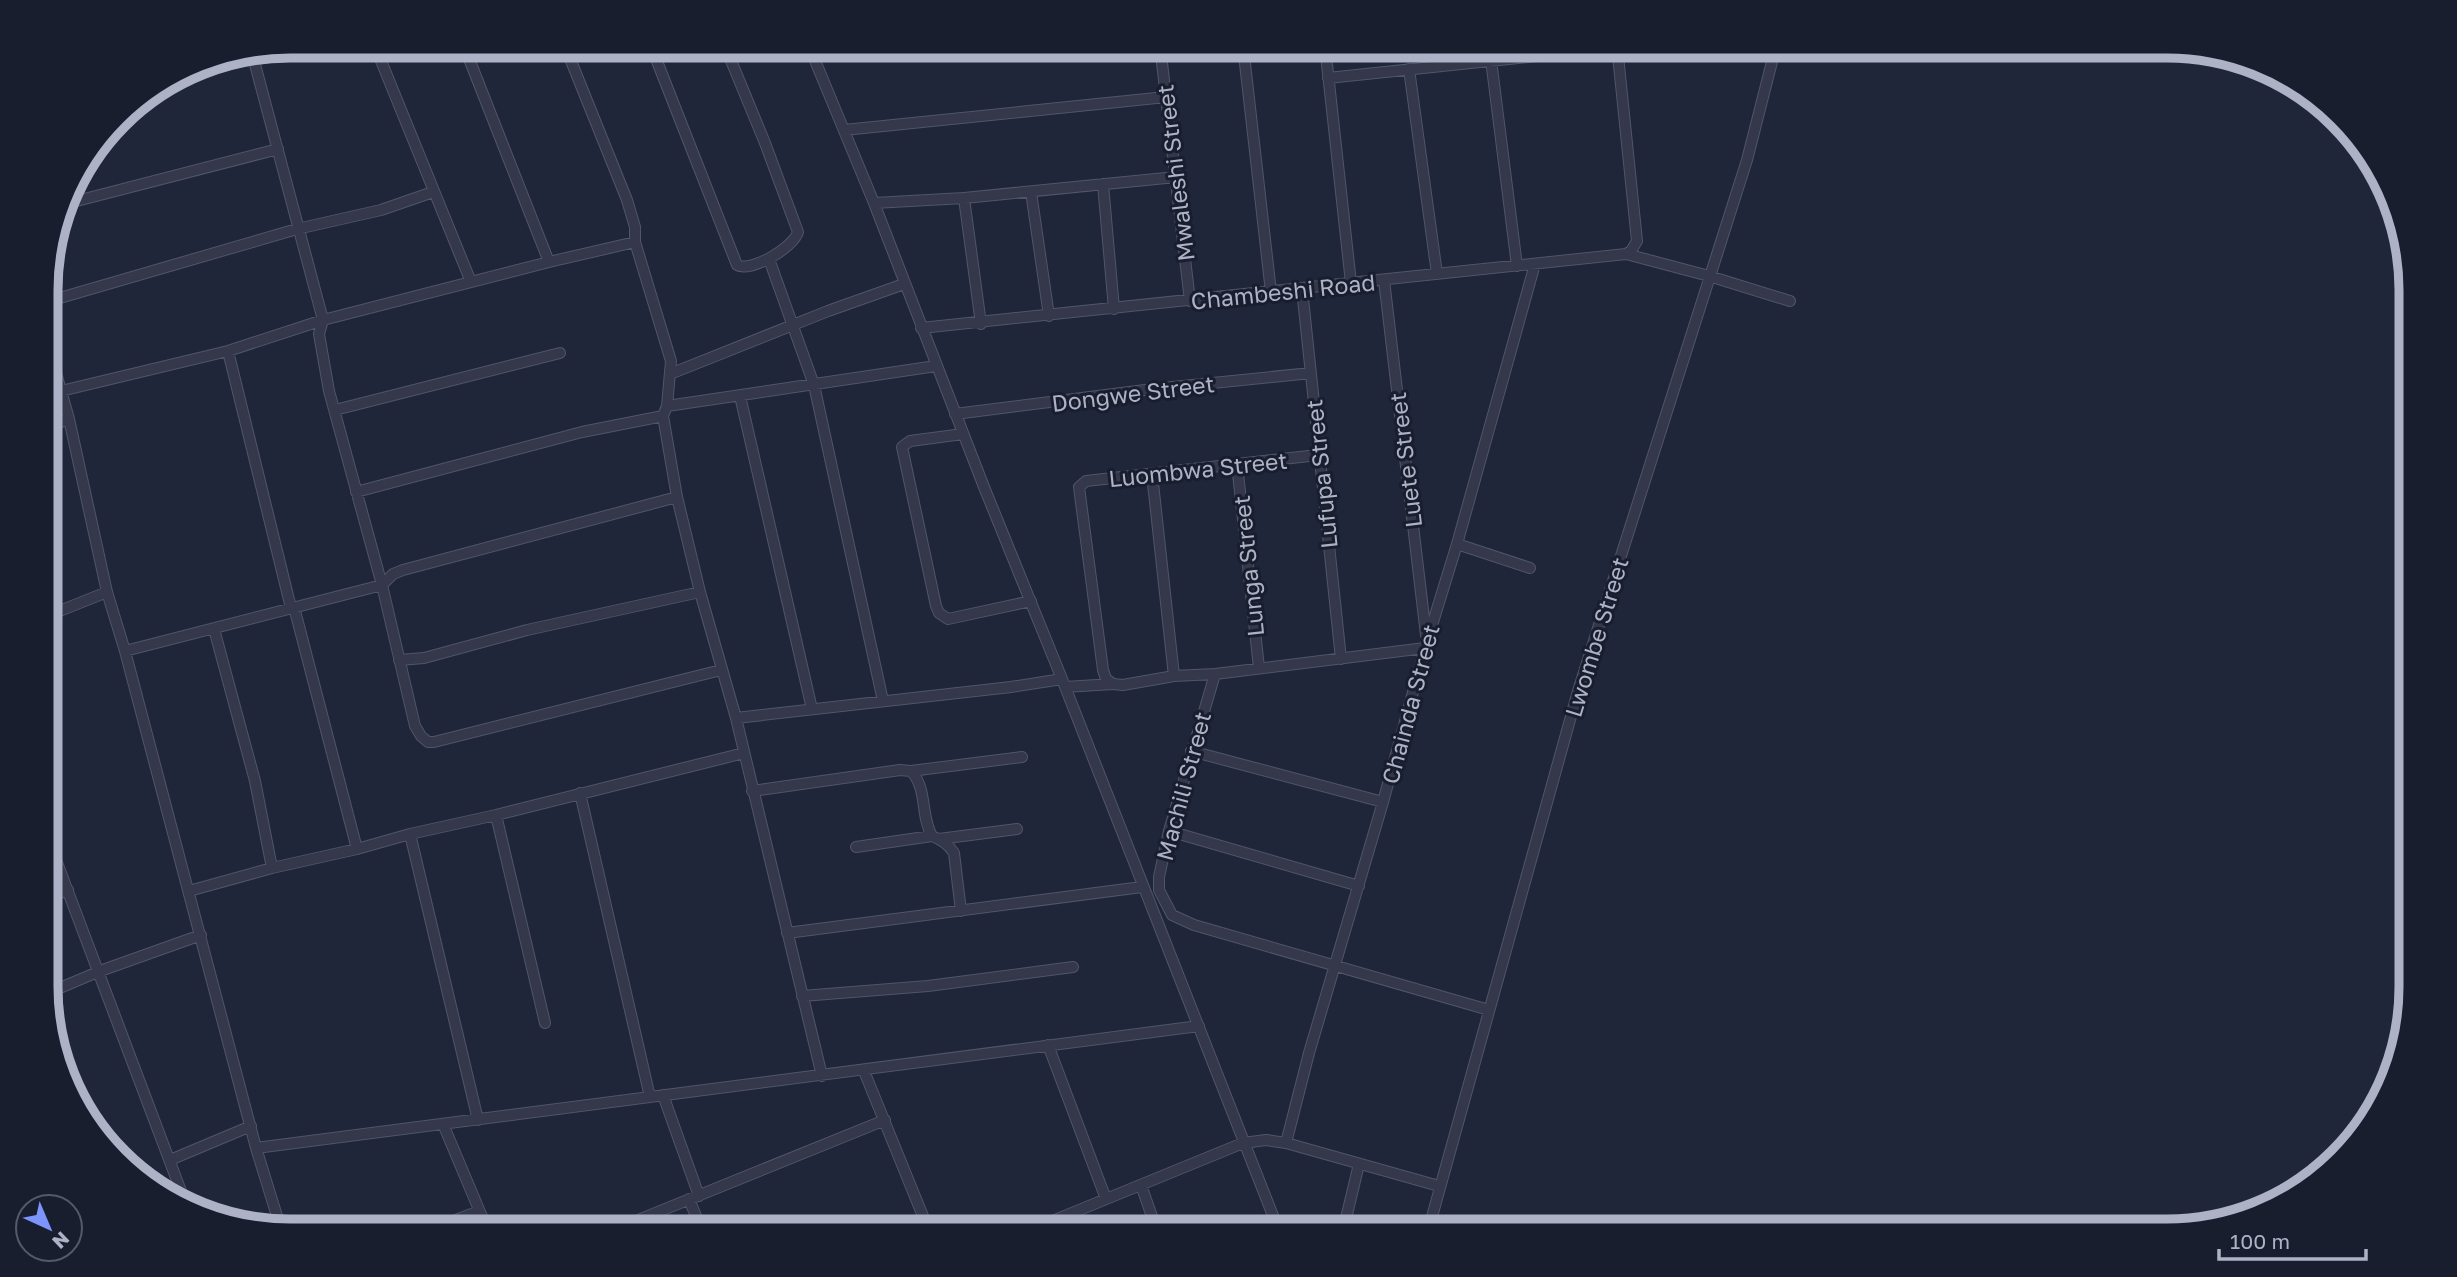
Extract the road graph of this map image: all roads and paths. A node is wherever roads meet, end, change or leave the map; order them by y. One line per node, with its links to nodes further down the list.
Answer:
1 (380, 58): 22 (street)
2 (469, 58): 31 (street)
3 (570, 58): 28 (street)
4 (656, 58): 30 (street)
5 (730, 58): 30 (street)
6 (815, 58): 18 (street)
7 (1161, 58): 17 (street, Mwaleshi Street)
8 (1244, 58): 41 (street)
9 (1326, 58): 16 (street)
10 (1509, 58): 13 (street)
11 (1619, 58): 29 (street)
12 (1773, 58): 35 (street, Lwombe Street)
13 (1491, 60): 15 (street); 33 (street)
14 (254, 61): 19 (street)
15 (1409, 69): 16 (street); 34 (street)
16 (1328, 78): 38 (street)
17 (1166, 97): 18 (street); 20 (street, Mwaleshi Street)
18 (844, 130): 26 (street)
19 (278, 149): 25 (street); 27 (street)
20 (1175, 177): 21 (street); 44 (street, Mwaleshi Street)
21 (1103, 184): 23 (street); 45 (street)
22 (433, 192): 27 (street); 37 (street)
23 (1031, 192): 24 (street); 46 (street)
24 (964, 198): 26 (street); 48 (street)
25 (75, 201)
26 (874, 203): 39 (street)
27 (297, 229): 42 (street); 47 (street)
28 (635, 242): 31 (street); 55 (street)
29 (1626, 254): 32 (street, Chambeshi Road); 35 (street)
30 (769, 259): 49 (street)
31 (549, 262): 37 (street)
32 (1535, 264): 33 (street, Chambeshi Road); 71 (street, Chainda Street)
33 (1517, 266): 34 (street, Chambeshi Road)
34 (1437, 274): 36 (street, Chambeshi Road)
35 (1709, 276): 43 (street); 123 (street, Lwombe Street)
36 (1384, 280): 38 (street, Chambeshi Road); 80 (street, Luete Street)
37 (471, 282): 47 (street)
38 (1351, 283): 40 (street, Chambeshi Road)
39 (904, 284): 49 (street); 50 (street)
40 (1302, 289): 41 (street, Chambeshi Road); 54 (street, Lufupa Street)
41 (1272, 292): 44 (street, Chambeshi Road)
42 (58, 299)
43 (1790, 300)
44 (1190, 301): 45 (street, Chambeshi Road)
45 (1114, 309): 46 (street, Chambeshi Road)
46 (1049, 316): 48 (street, Chambeshi Road)
47 (323, 320): 51 (street); 60 (street)
48 (981, 324): 50 (street, Chambeshi Road)
49 (793, 325): 55 (street); 57 (street)
50 (921, 328): 53 (street)
51 (228, 351): 58 (street); 77 (street)
52 (561, 353): 60 (street)
53 (936, 366): 57 (street); 62 (street)
54 (1311, 373): 62 (street, Dongwe Street); 66 (street, Lufupa Street)
55 (670, 374): 61 (street)
56 (58, 380): 58 (street)
57 (814, 385): 59 (street); 90 (street)
58 (61, 391): 63 (street)
59 (740, 396): 61 (street); 91 (street)
60 (335, 410): 69 (street)
61 (665, 411): 69 (street); 70 (street)
62 (955, 414): 65 (street)
63 (69, 419): 64 (street); 74 (street)
64 (58, 423)
65 (963, 434): 76 (street); 76 (street)
66 (1318, 455): 67 (street, Luombwa Street); 82 (street, Lufupa Street)
67 (1237, 464): 68 (street, Luombwa Street); 84 (street, Lunga Street)
68 (1152, 474): 87 (street); 89 (street, Luombwa Street)
69 (356, 492): 73 (street)
70 (677, 497): 73 (street); 75 (street)
71 (1457, 544): 72 (street); 80 (street, Chainda Street)
72 (1530, 568)
73 (382, 586): 77 (street); 83 (street)
74 (107, 592): 78 (street); 81 (street)
75 (700, 592): 83 (street); 85 (street)
76 (1031, 601): 88 (street)
77 (293, 607): 79 (street); 106 (street)
78 (58, 612)
79 (214, 629): 81 (street); 108 (street)
80 (1426, 644): 82 (street); 99 (street, Chainda Street)
81 (125, 651): 112 (street)
82 (1341, 659): 84 (street)
83 (399, 660): 85 (street)
84 (1259, 667): 86 (street)
85 (721, 670): 92 (street)
86 (1215, 674): 87 (street); 93 (street, Machili Street)
87 (1174, 676): 89 (street)
88 (1063, 683): 89 (street); 90 (street); 111 (street)
89 (1113, 684)
90 (883, 701): 91 (street)
91 (812, 709): 92 (street)
92 (736, 718): 94 (street)
93 (1191, 751): 99 (street); 102 (street, Machili Street)
94 (744, 753): 97 (street); 98 (street)
95 (1022, 757): 96 (street)
96 (911, 771): 97 (street); 104 (street)
97 (752, 791): 116 (street)
98 (580, 793): 100 (street); 130 (street)
99 (1383, 802): 109 (street, Chainda Street)
100 (496, 815): 103 (street); 124 (street)
101 (1017, 829): 104 (street)
102 (1169, 831): 109 (street); 114 (street, Machili Street)
103 (410, 834): 106 (street); 131 (street)
104 (936, 837): 105 (street); 115 (street)
105 (856, 847)
106 (357, 849): 108 (street)
107 (58, 864): 110 (street)
108 (272, 868): 112 (street)
109 (1359, 886): 118 (street, Chainda Street)
110 (68, 890): 113 (street); 120 (street)
111 (1144, 890): 114 (street); 115 (street); 125 (street)
112 (189, 891): 117 (street)
113 (58, 894)
114 (1161, 894): 118 (street)
115 (961, 911): 116 (street)
116 (787, 933): 122 (street)
117 (201, 935): 120 (street); 134 (street)
118 (1337, 965): 123 (street); 136 (street, Chainda Street)
119 (1073, 967): 122 (street)
120 (100, 971): 121 (street); 138 (street)
121 (58, 989)
122 (803, 996): 128 (street)
123 (1489, 1010): 141 (street, Lwombe Street)
124 (545, 1023)
125 (1199, 1026): 126 (street); 135 (street)
126 (1048, 1045): 127 (street); 144 (street)
127 (864, 1071): 128 (street); 132 (street)
128 (822, 1076): 129 (street)
129 (663, 1095): 130 (street); 143 (street)
130 (650, 1097): 131 (street)
131 (478, 1119): 133 (street)
132 (885, 1120): 143 (street); 151 (street)
133 (443, 1124): 137 (street); 145 (street)
134 (251, 1126): 137 (street); 138 (street)
135 (1243, 1143): 136 (street); 140 (street); 154 (street)
136 (1286, 1143): 139 (street)
137 (256, 1148): 146 (street)
138 (170, 1160): 142 (street)
139 (1359, 1164): 141 (street); 155 (street)
140 (1141, 1185): 144 (street); 153 (street)
141 (1439, 1186): 156 (street, Lwombe Street)
142 (181, 1192)
143 (694, 1198): 149 (street); 150 (street)
144 (1106, 1199): 152 (street)
145 (479, 1211): 147 (street); 148 (street)
146 (278, 1218)
147 (458, 1219)
148 (483, 1219)
149 (641, 1219)
150 (699, 1219)
151 (924, 1219)
152 (1065, 1219)
153 (1153, 1219)
154 (1274, 1219)
155 (1346, 1219)
156 (1430, 1219)

